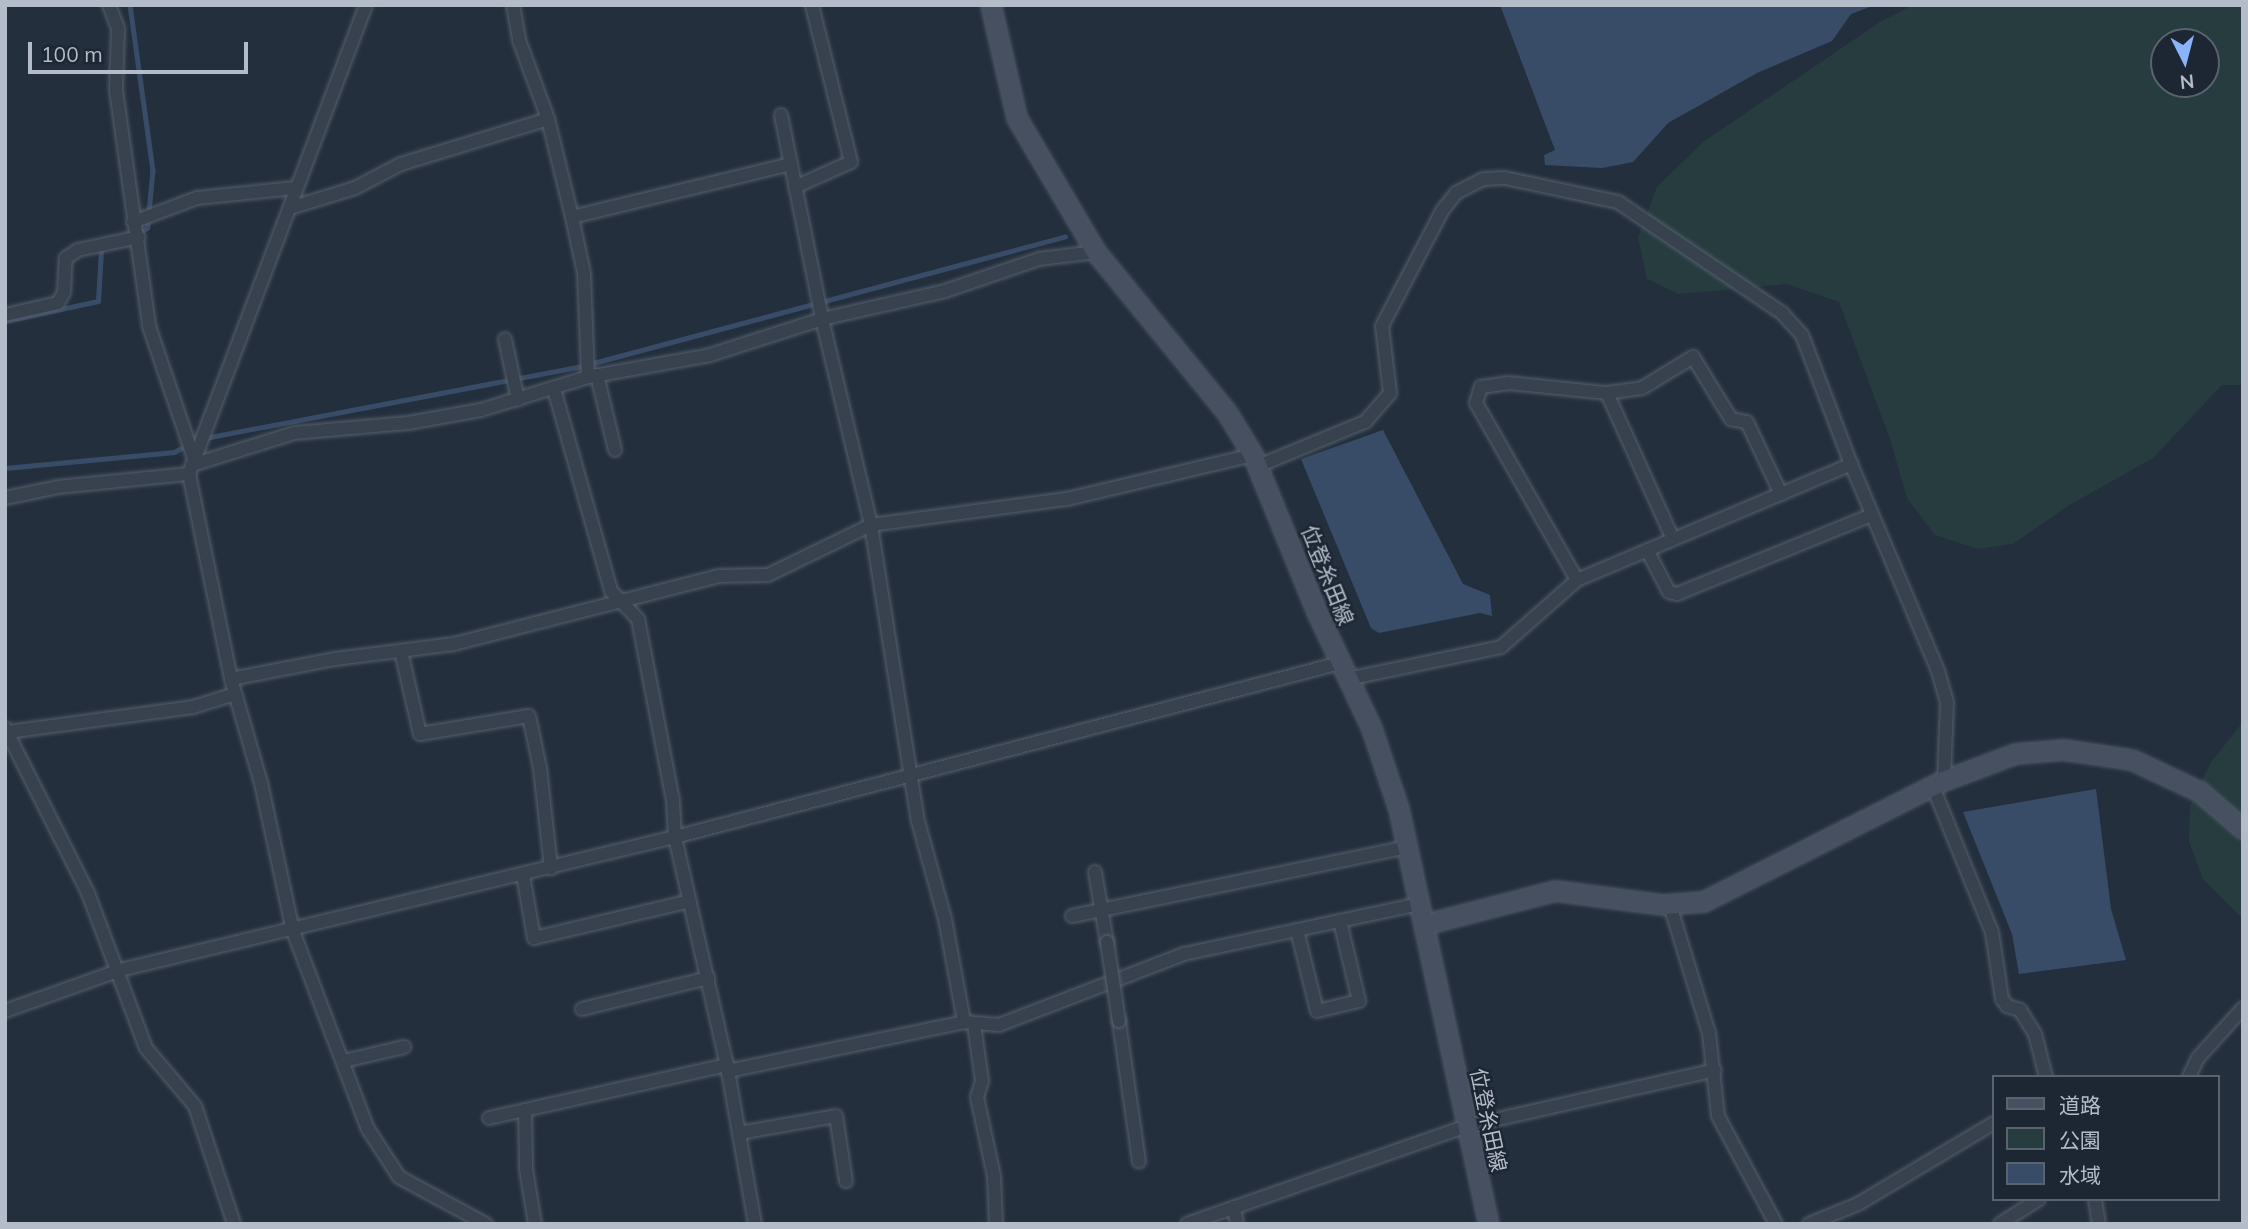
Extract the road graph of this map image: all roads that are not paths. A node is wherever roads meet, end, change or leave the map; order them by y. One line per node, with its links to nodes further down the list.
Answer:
1 (109, 5): 13 (street)
2 (366, 5): 10 (street)
3 (513, 5): 7 (street)
4 (813, 5): 9 (street)
5 (991, 5): 15 (main road, 位登糸田線)
6 (781, 115): 8 (street)
7 (548, 119): 11 (street); 12 (street)
8 (791, 164): 9 (street); 12 (street)
9 (796, 187): 17 (street)
10 (295, 188): 11 (street); 13 (street)
11 (290, 208): 26 (street)
12 (572, 217): 19 (street)
13 (133, 222): 14 (street)
14 (139, 237): 16 (street); 26 (street)
15 (1096, 252): 17 (street); 24 (main road, 位登糸田線)
16 (5, 315)
17 (822, 319): 19 (street); 30 (street)
18 (505, 338): 22 (street)
19 (593, 376): 20 (street); 23 (street)
20 (554, 389): 22 (street); 34 (street)
21 (1607, 393): 27 (street); 31 (street); 33 (street)
22 (518, 400): 26 (street)
23 (615, 450)
24 (1255, 461): 25 (street); 30 (street); 36 (main road, 位登糸田線)
25 (1851, 464): 27 (street); 29 (street)
26 (192, 466): 28 (street); 38 (street)
27 (1781, 494): 31 (street)
28 (5, 498)
29 (1872, 515): 32 (street); 42 (street)
30 (871, 525): 34 (street); 41 (street)
31 (1673, 539): 32 (street)
32 (1647, 550): 33 (street)
33 (1577, 580): 37 (street)
34 (625, 601): 35 (street); 44 (street)
35 (401, 651): 38 (street); 46 (street)
36 (1340, 663): 37 (main road, 位登糸田線); 41 (street)
37 (1348, 679): 45 (main road, 位登糸田線)
38 (231, 680): 39 (street)
39 (235, 694): 40 (street); 57 (street)
40 (6, 730): 58 (street)
41 (910, 774): 44 (street); 63 (street)
42 (1939, 784): 43 (main road); 51 (main road); 68 (street)
43 (2243, 829)
44 (676, 837): 46 (street); 49 (street)
45 (1407, 847): 50 (main road, 位登糸田線); 52 (street)
46 (551, 868): 48 (street)
47 (1095, 872): 52 (street)
48 (523, 875): 49 (street); 57 (street)
49 (690, 901): 59 (street)
50 (1419, 904): 54 (street); 55 (main road, 位登糸田線)
51 (1670, 905): 55 (main road); 67 (street)
52 (1101, 910): 53 (street); 75 (street, bridge)
53 (1072, 916)
54 (1340, 921): 56 (street); 56 (street)
55 (1424, 925): 73 (main road, 位登糸田線)
56 (1297, 930): 63 (street)
57 (293, 931): 58 (street); 65 (street)
58 (120, 970): 62 (street); 80 (street)
59 (708, 978): 61 (street); 66 (street)
60 (2243, 1008): 69 (street)
61 (582, 1009)
62 (5, 1011)
63 (969, 1023): 66 (street); 84 (street)
64 (404, 1047): 65 (street)
65 (344, 1061): 81 (street)
66 (728, 1068): 70 (street); 74 (street)
67 (1715, 1070): 73 (street); 88 (street)
68 (2045, 1075)
69 (2190, 1075)
70 (525, 1110): 71 (street); 82 (street)
71 (489, 1118)
72 (1993, 1124): 89 (street)
73 (1467, 1126): 79 (street); 87 (main road, 位登糸田線)
74 (739, 1133): 76 (street); 83 (street)
75 (1139, 1162)
76 (846, 1181)
77 (2036, 1201): 90 (street)
78 (2095, 1201): 91 (street)
79 (1234, 1207): 85 (street); 86 (street)
80 (234, 1224)
81 (486, 1224)
82 (535, 1224)
83 (755, 1224)
84 (996, 1224)
85 (1187, 1224)
86 (1237, 1224)
87 (1489, 1224)
88 (1776, 1224)
89 (1809, 1224)
90 (2000, 1224)
91 (2099, 1224)

